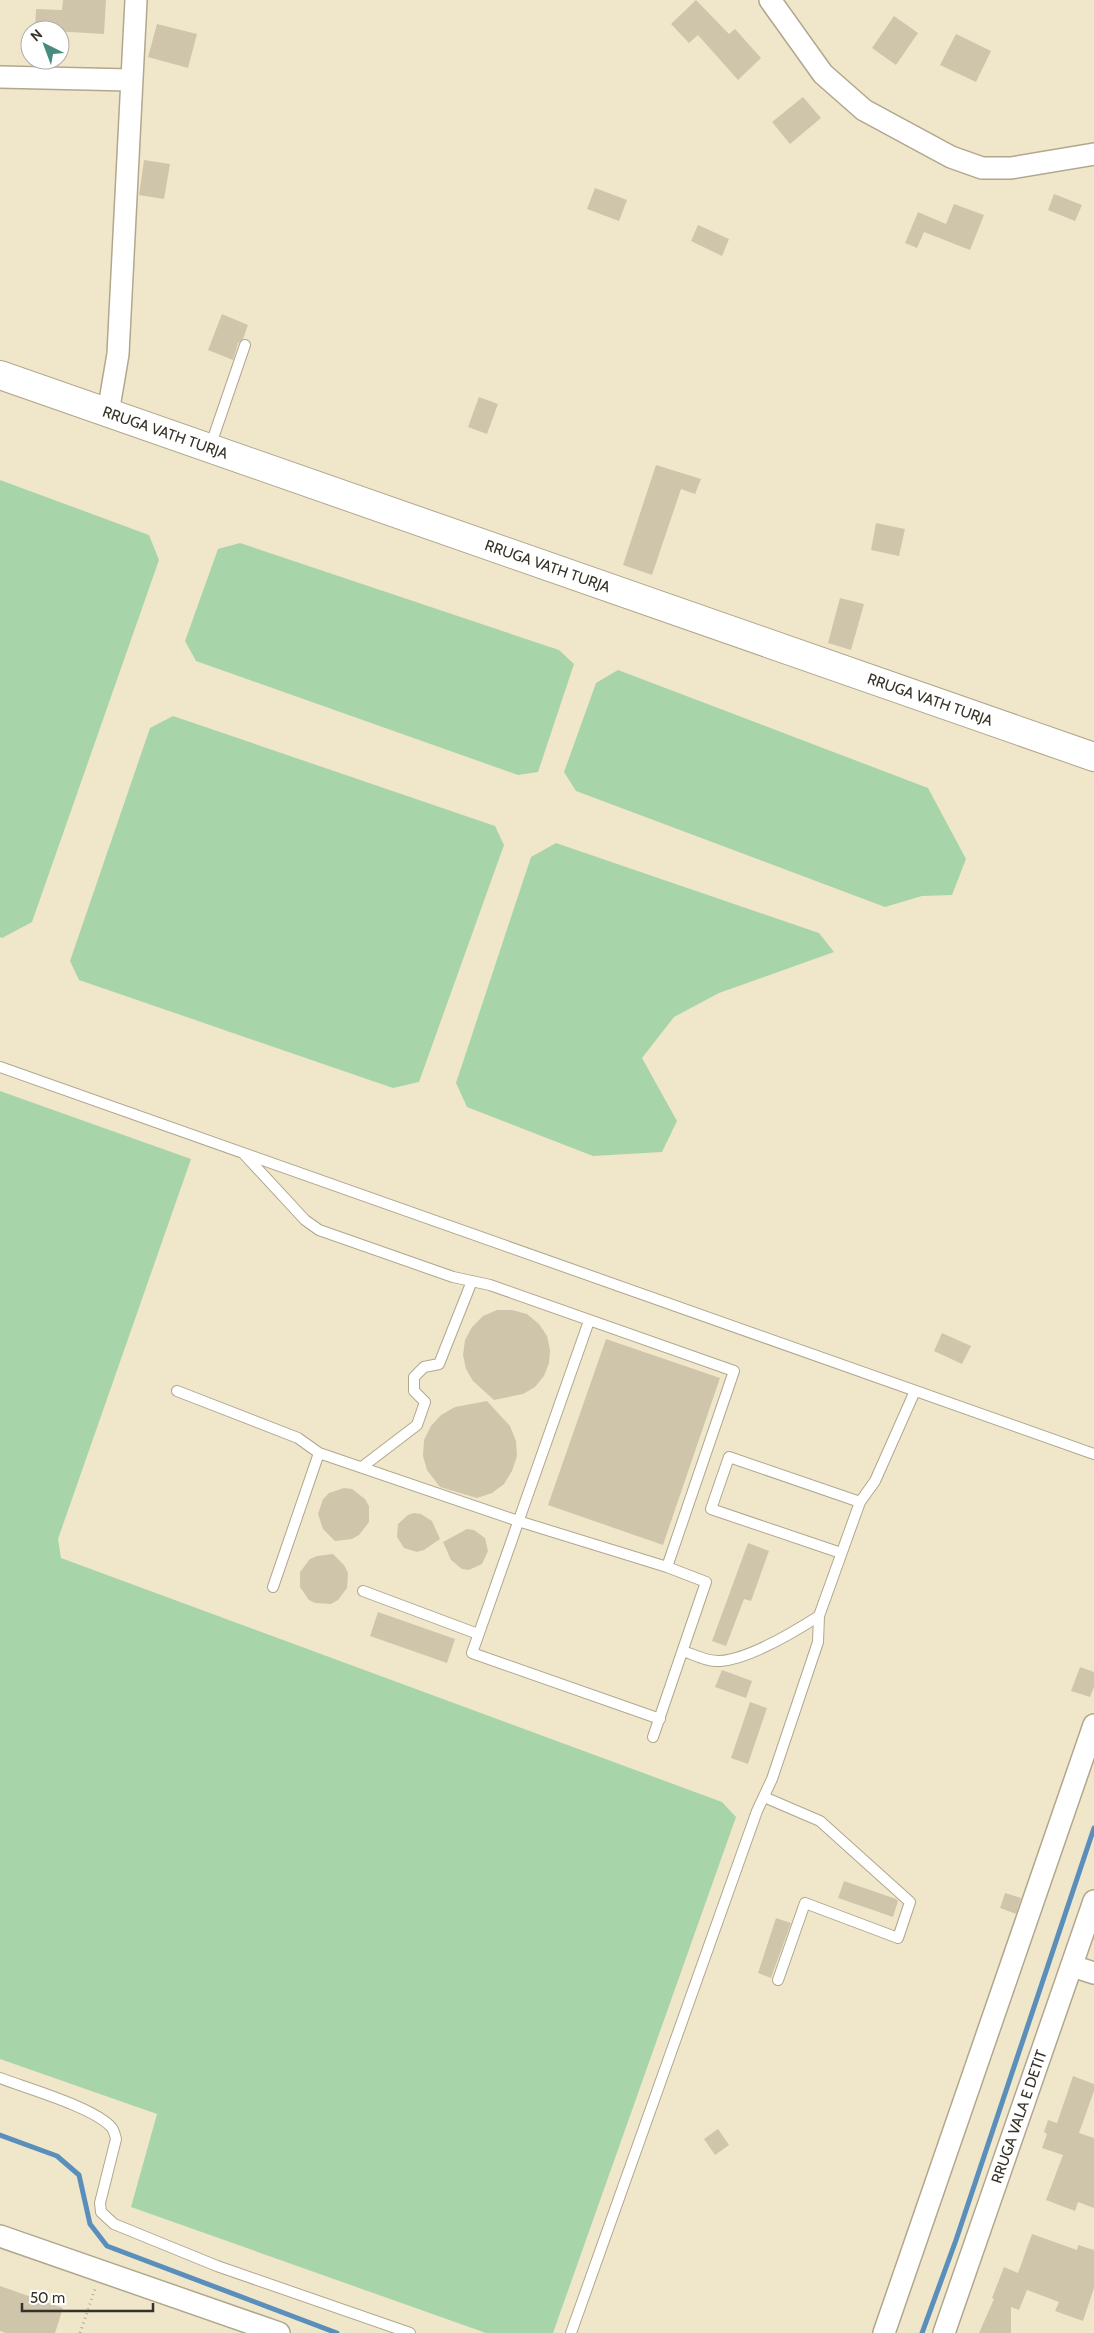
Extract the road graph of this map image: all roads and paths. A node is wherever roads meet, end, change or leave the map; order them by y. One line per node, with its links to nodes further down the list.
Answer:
1 (136, 0): 4 (street)
2 (770, 0): 5 (street)
3 (0, 77): 4 (street)
4 (130, 80): 8 (street)
5 (1094, 154)
6 (245, 345): 9 (lane)
7 (0, 375): 8 (street, RRUGA VATH TURJA)
8 (108, 414): 9 (street, RRUGA VATH TURJA)
9 (210, 448): 10 (street, RRUGA VATH TURJA)
10 (1094, 757)
11 (0, 1067): 12 (lane)
12 (243, 1153): 13 (lane); 16 (lane)
13 (472, 1282): 14 (lane); 19 (lane)
14 (589, 1321): 21 (lane); 23 (lane)
15 (177, 1391): 17 (lane)
16 (915, 1391): 18 (lane); 20 (lane)
17 (320, 1453): 19 (lane); 24 (lane)
18 (1094, 1454)
19 (362, 1467): 21 (lane)
20 (860, 1502): 22 (lane); 22 (lane)
21 (518, 1521): 23 (lane); 27 (lane)
22 (842, 1553): 26 (lane)
23 (667, 1567): 28 (lane)
24 (273, 1587)
25 (363, 1591): 27 (lane)
26 (819, 1616): 28 (lane); 32 (lane)
27 (478, 1634): 29 (lane)
28 (683, 1651): 29 (lane)
29 (660, 1718): 31 (lane)
30 (1094, 1725): 44 (street)
31 (653, 1737)
32 (764, 1797): 36 (lane); 43 (lane)
33 (1094, 1900): 34 (street, RRUGA VALA E DETIT)
34 (1072, 1966): 35 (street); 45 (street, RRUGA VALA E DETIT)
35 (1094, 1973)
36 (778, 1980)
37 (0, 2078): 42 (lane)
38 (0, 2236): 39 (street)
39 (101, 2271): 40 (path); 41 (street)
40 (80, 2333)
41 (279, 2333)
42 (410, 2333)
43 (571, 2333)
44 (884, 2333)
45 (944, 2333)

